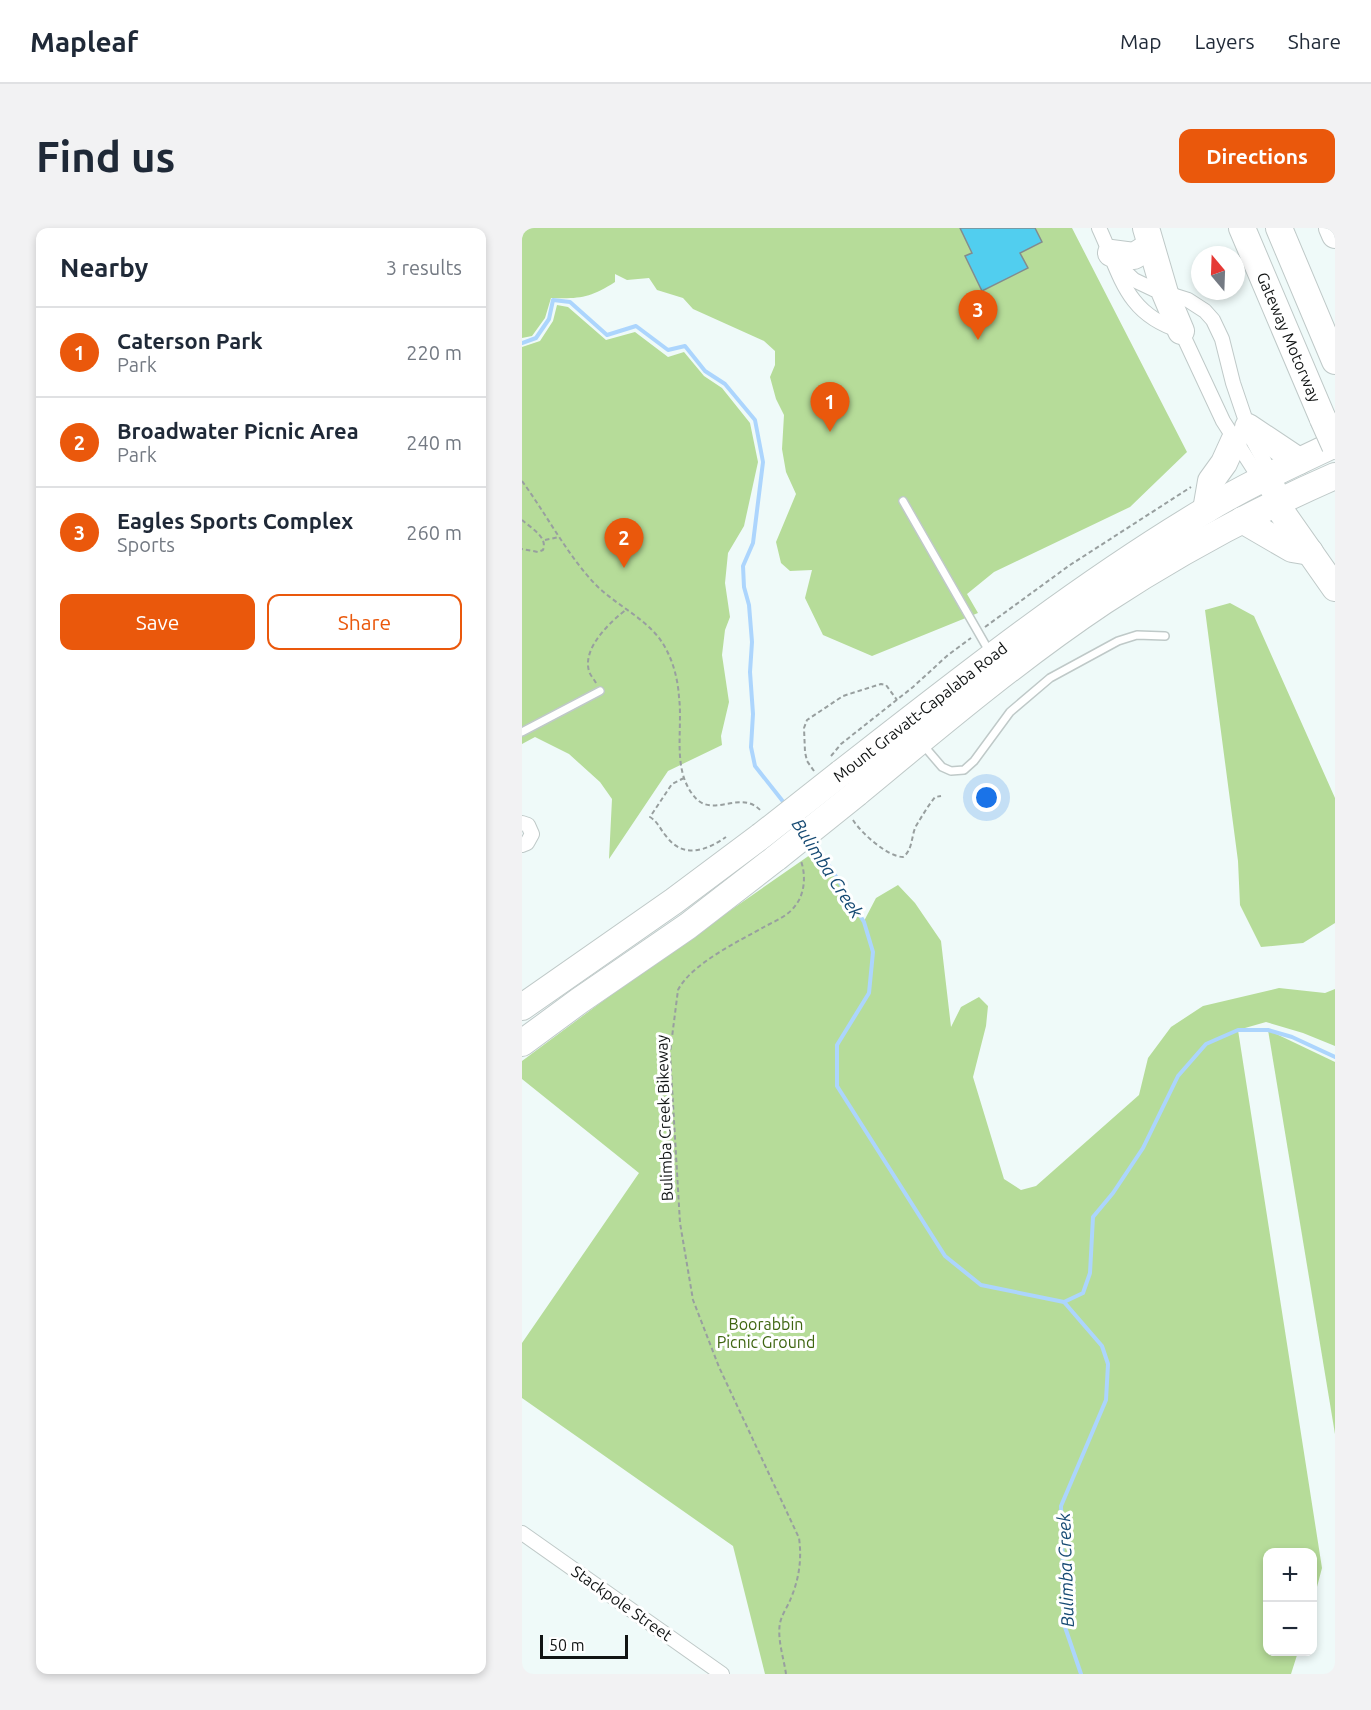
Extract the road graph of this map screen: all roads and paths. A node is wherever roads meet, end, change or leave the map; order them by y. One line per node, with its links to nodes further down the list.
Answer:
1 (1099, 228): 7 (street)
2 (1242, 228): 12 (highway, Gateway Motorway, bridge)
3 (1279, 228): 10 (highway, Gateway Motorway)
4 (1332, 228): 5 (highway)
5 (1335, 235)
6 (1148, 237): 7 (highway); 8 (highway)
7 (1113, 257): 8 (street); 9 (street)
8 (1165, 293): 9 (highway); 11 (street)
9 (1181, 331): 11 (street)
10 (1335, 360)
11 (1241, 434): 13 (highway); 15 (street); 15 (street); 20 (highway)
12 (1335, 445): 13 (highway, Mount Gravatt-Capalaba Road)
13 (1299, 461): 15 (highway, Mount Gravatt-Capalaba Road)
14 (1335, 476): 19 (highway, Mount Gravatt-Capalaba Road)
15 (1265, 478): 19 (street); 20 (highway, Mount Gravatt-Capalaba Road)
16 (522, 482): 23 (path)
17 (1196, 483): 29 (path)
18 (903, 501): 29 (lane)
19 (1280, 502): 22 (highway, Mount Gravatt-Capalaba Road); 26 (highway)
20 (1206, 510): 31 (highway, Mount Gravatt-Capalaba Road)
21 (522, 520): 24 (path)
22 (1242, 520): 26 (highway); 34 (highway, Mount Gravatt-Capalaba Road)
23 (560, 537): 24 (path); 28 (path)
24 (544, 540): 25 (path)
25 (522, 549)
26 (1310, 552): 27 (highway)
27 (1335, 588)
28 (627, 609): 32 (path); 36 (path)
29 (978, 632): 31 (lane); 35 (path)
30 (1165, 636): 34 (lane, Mount Gravatt-Capalaba Road)
31 (992, 656): 35 (highway, Mount Gravatt-Capalaba Road)
32 (600, 691): 33 (lane)
33 (522, 732)
34 (920, 742): 41 (highway, Mount Gravatt-Capalaba Road, bridge)
35 (835, 766): 38 (highway, Mount Gravatt-Capalaba Road, bridge)
36 (684, 778): 38 (path); 39 (path)
37 (522, 823): 40 (street)
38 (763, 825): 42 (highway, Mount Gravatt-Capalaba Road)
39 (732, 833)
40 (522, 845)
41 (788, 858): 43 (highway, Mount Gravatt-Capalaba Road); 46 (path, Bulimba Creek Bikeway)
42 (522, 1007)
43 (522, 1043)
44 (522, 1533): 45 (street, Stackpole Street)
45 (722, 1674)
46 (786, 1674)

